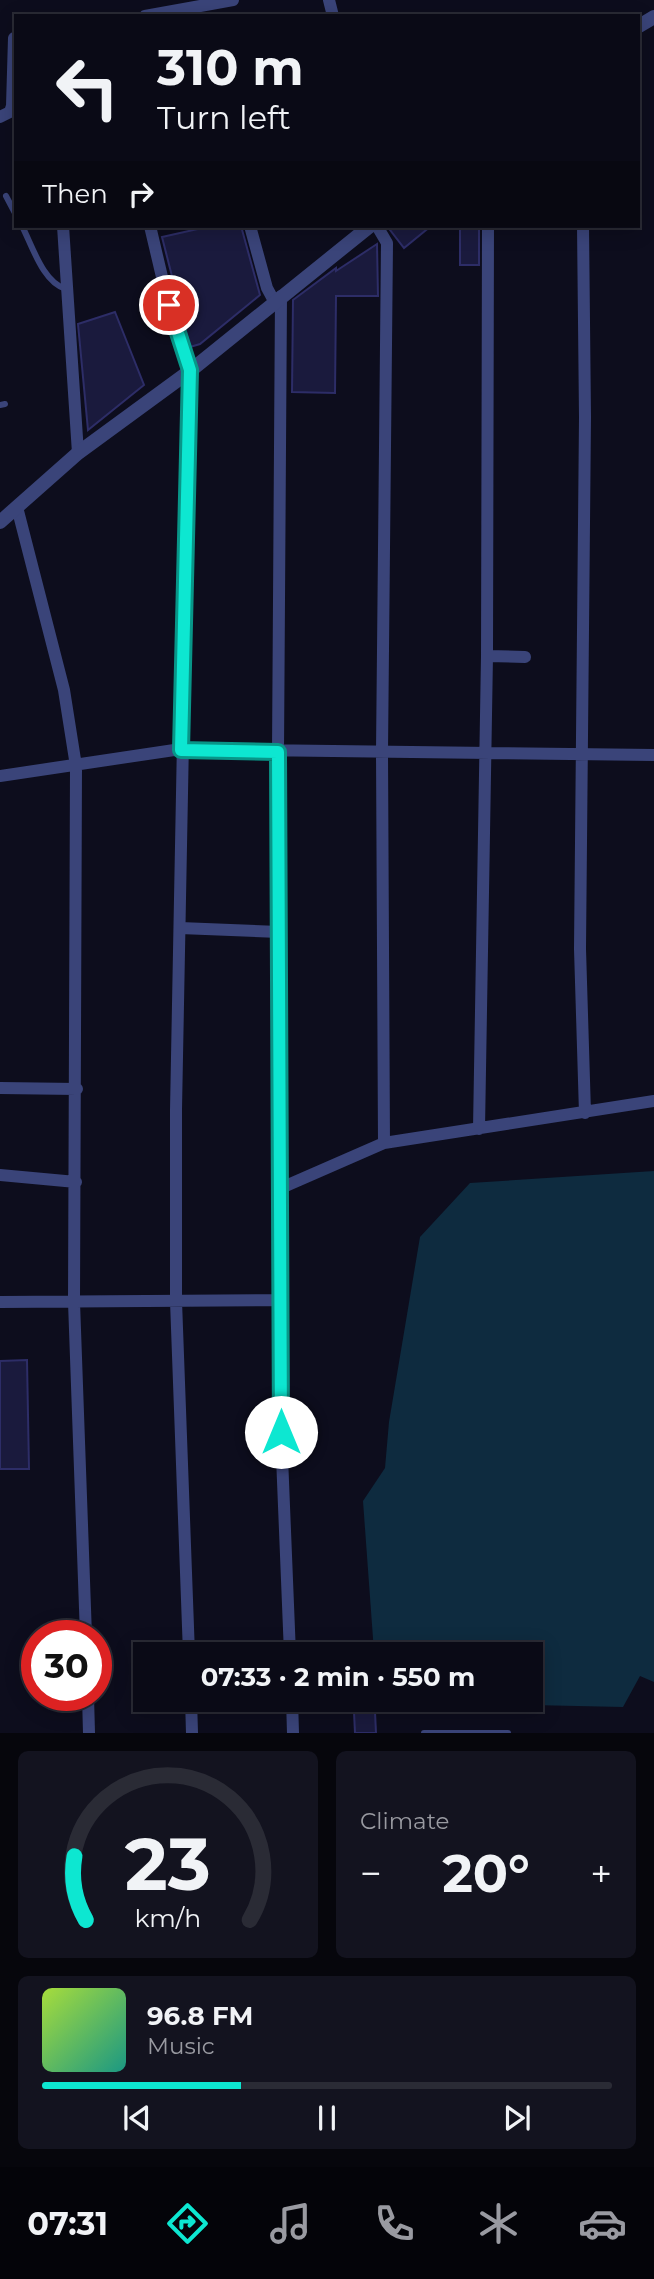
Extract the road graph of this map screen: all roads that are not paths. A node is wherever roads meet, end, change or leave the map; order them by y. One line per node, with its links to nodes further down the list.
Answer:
1 (233, 0): 2 (street)
2 (193, 8): 3 (street)
3 (157, 14)
4 (14, 61): 5 (street)
5 (0, 117)
6 (6, 196): 7 (lane)
7 (14, 211)
8 (23, 228): 16 (lane)
9 (63, 228): 16 (street)
10 (150, 228): 18 (street)
11 (251, 228): 17 (street)
12 (367, 228): 17 (street)
13 (378, 228): 26 (street)
14 (488, 228): 22 (street)
15 (583, 228): 27 (street)
16 (66, 289): 19 (street)
17 (278, 299): 18 (street); 25 (street)
18 (190, 370): 19 (street); 24 (street)
19 (78, 453): 20 (street)
20 (17, 508): 21 (street); 30 (street)
21 (0, 522)
22 (487, 656): 23 (street); 28 (street)
23 (524, 657)
24 (181, 750): 25 (street); 30 (street); 32 (street)
25 (278, 752): 26 (street); 33 (street)
26 (382, 752): 28 (street); 39 (street)
27 (582, 752): 28 (street); 29 (street); 37 (street)
28 (486, 754): 38 (street)
29 (654, 755)
30 (76, 766): 31 (street); 35 (street)
31 (0, 776)
32 (180, 928): 33 (street); 45 (street)
33 (279, 932): 42 (street)
34 (0, 1088): 35 (street)
35 (77, 1089): 41 (street)
36 (654, 1101): 37 (street)
37 (585, 1113): 38 (street)
38 (479, 1129): 39 (street)
39 (384, 1143): 42 (street)
40 (0, 1175): 41 (street)
41 (76, 1182): 46 (street)
42 (281, 1188): 43 (street)
43 (281, 1300): 45 (street); 49 (street)
44 (0, 1301): 46 (street)
45 (176, 1301): 46 (street); 48 (street)
46 (74, 1302): 47 (street)
47 (85, 1620)
48 (189, 1642)
49 (290, 1642)
50 (88, 1711): 53 (street)
51 (191, 1712): 54 (street)
52 (292, 1712): 55 (street)
53 (89, 1733)
54 (192, 1733)
55 (293, 1733)
56 (424, 1733): 57 (lane)
57 (508, 1733)

